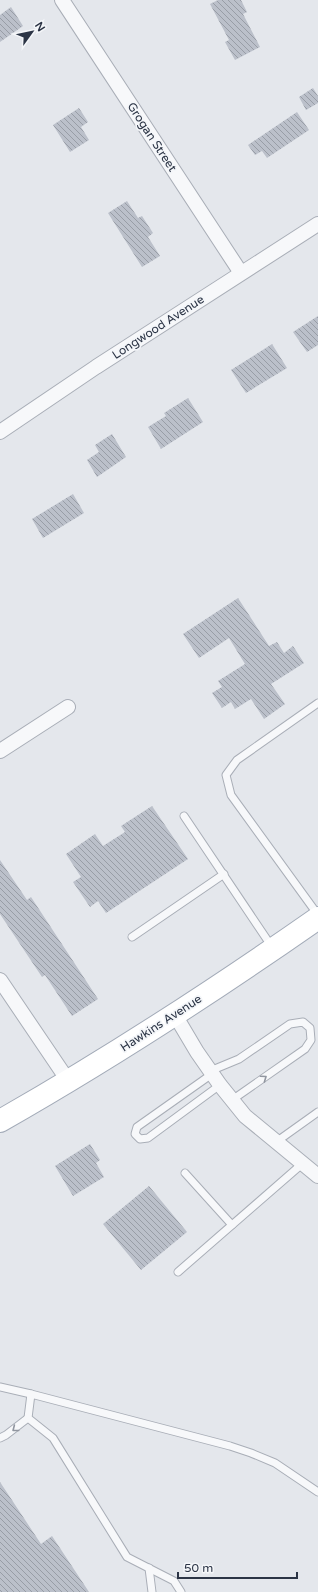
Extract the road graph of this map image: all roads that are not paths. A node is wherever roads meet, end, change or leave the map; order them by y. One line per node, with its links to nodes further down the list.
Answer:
1 (62, 0): 3 (street, Grogan Street)
2 (318, 224): 3 (street, Longwood Avenue)
3 (241, 273): 4 (street, Longwood Avenue)
4 (0, 432)
5 (318, 703): 10 (lane)
6 (68, 707): 7 (street)
7 (0, 751)
8 (184, 816): 9 (lane)
9 (224, 874): 12 (lane); 13 (lane)
10 (318, 915)
11 (318, 918): 13 (main road, Hawkins Avenue)
12 (132, 937)
13 (274, 949): 15 (main road, Hawkins Avenue)
14 (0, 980): 17 (street)
15 (175, 1015): 16 (street); 17 (main road, Hawkins Avenue)
16 (214, 1077): 16 (lane); 18 (street); 18 (lane, one-way to 16)
17 (69, 1082): 20 (main road, Hawkins Avenue)
18 (232, 1100): 21 (street)
19 (318, 1112): 21 (lane)
20 (0, 1121)
21 (276, 1142): 22 (street)
22 (302, 1164): 24 (street); 25 (lane)
23 (185, 1173): 25 (lane)
24 (318, 1176)
25 (232, 1225): 26 (lane)
26 (178, 1272)
27 (0, 1387): 28 (lane)
28 (32, 1394): 29 (lane); 31 (lane)
29 (28, 1418): 30 (lane, one-way to 30); 32 (lane)
30 (0, 1438)
31 (318, 1492)
32 (149, 1568): 33 (lane); 34 (lane)
33 (152, 1592)
34 (181, 1592)

